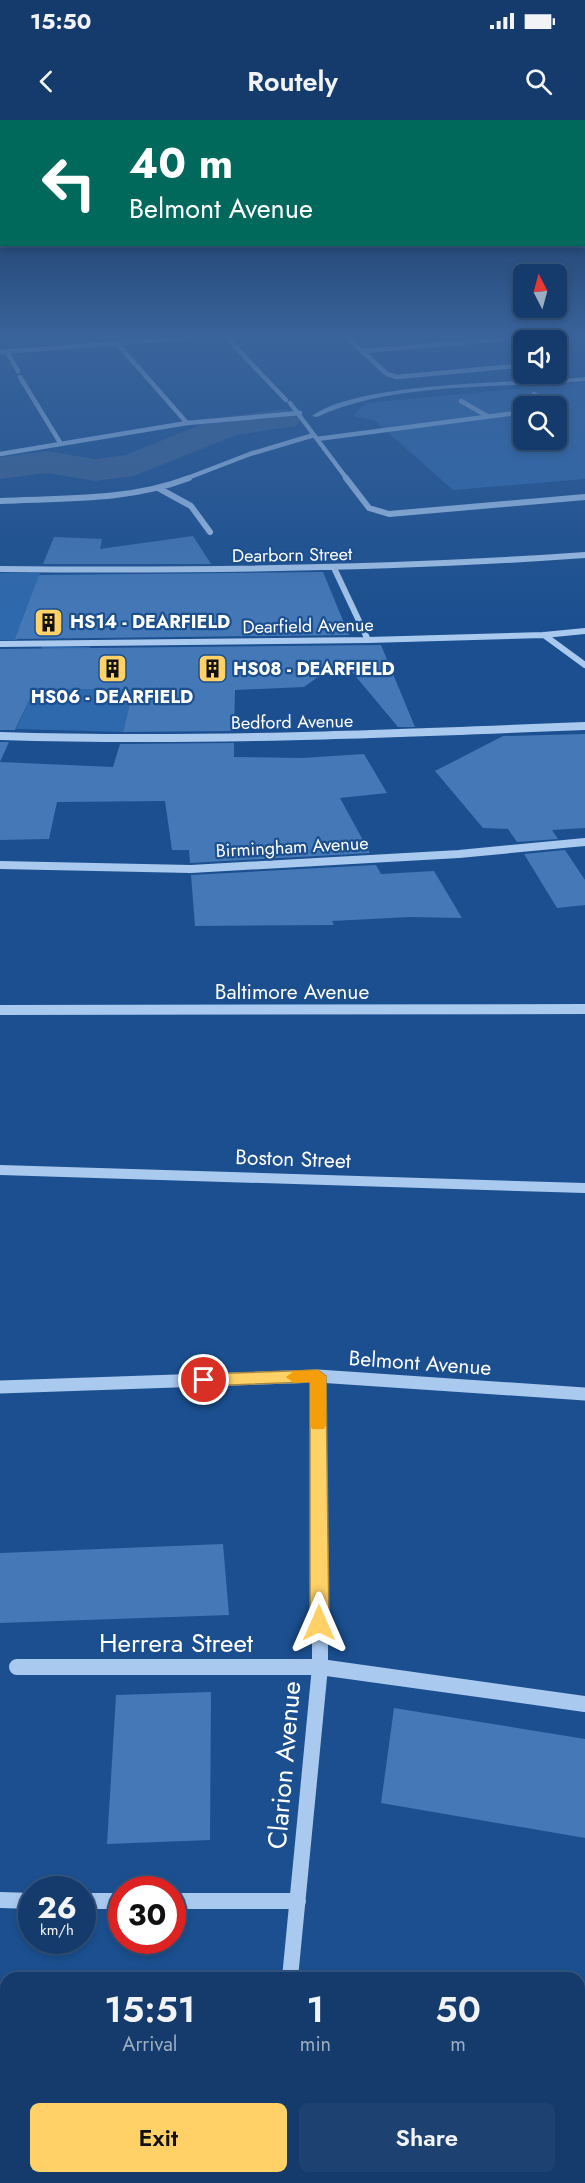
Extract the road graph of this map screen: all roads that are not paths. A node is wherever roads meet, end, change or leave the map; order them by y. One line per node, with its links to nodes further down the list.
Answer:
1 (53, 431): 6 (street)
2 (137, 431): 6 (street)
3 (312, 431): 5 (street)
4 (363, 431): 5 (street)
5 (316, 437): 8 (street); 9 (street)
6 (61, 444): 7 (street)
7 (0, 454)
8 (160, 489): 10 (street); 11 (street)
9 (585, 497)
10 (0, 501)
11 (210, 532)
12 (585, 555): 14 (street, Dearborn Street)
13 (0, 569): 14 (street, Dearborn Street)
14 (335, 570): 17 (street)
15 (585, 631): 16 (street, Dearfield Avenue)
16 (544, 636): 17 (street, Dearfield Avenue); 19 (street)
17 (368, 640): 18 (street, Dearfield Avenue)
18 (0, 644)
19 (585, 665)
20 (585, 726): 21 (street, Bedford Avenue)
21 (0, 736)
22 (585, 842): 23 (street, Birmingham Avenue)
23 (0, 865)
24 (585, 1009): 25 (street, Baltimore Avenue)
25 (0, 1010)
26 (0, 1170): 27 (street, Boston Street)
27 (585, 1188)
28 (318, 1376): 29 (street, Belmont Avenue); 30 (street, Belmont Avenue); 32 (street, Clarion Avenue)
29 (0, 1387)
30 (585, 1394)
31 (17, 1667): 32 (street, Herrera Street)
32 (320, 1667): 33 (street, Herrera Street); 37 (street, Clarion Avenue)
33 (585, 1704)
34 (0, 1900): 35 (street)
35 (18, 1900)
36 (186, 1901): 37 (street)
37 (298, 1901): 38 (street, Clarion Avenue)
38 (291, 1972)

